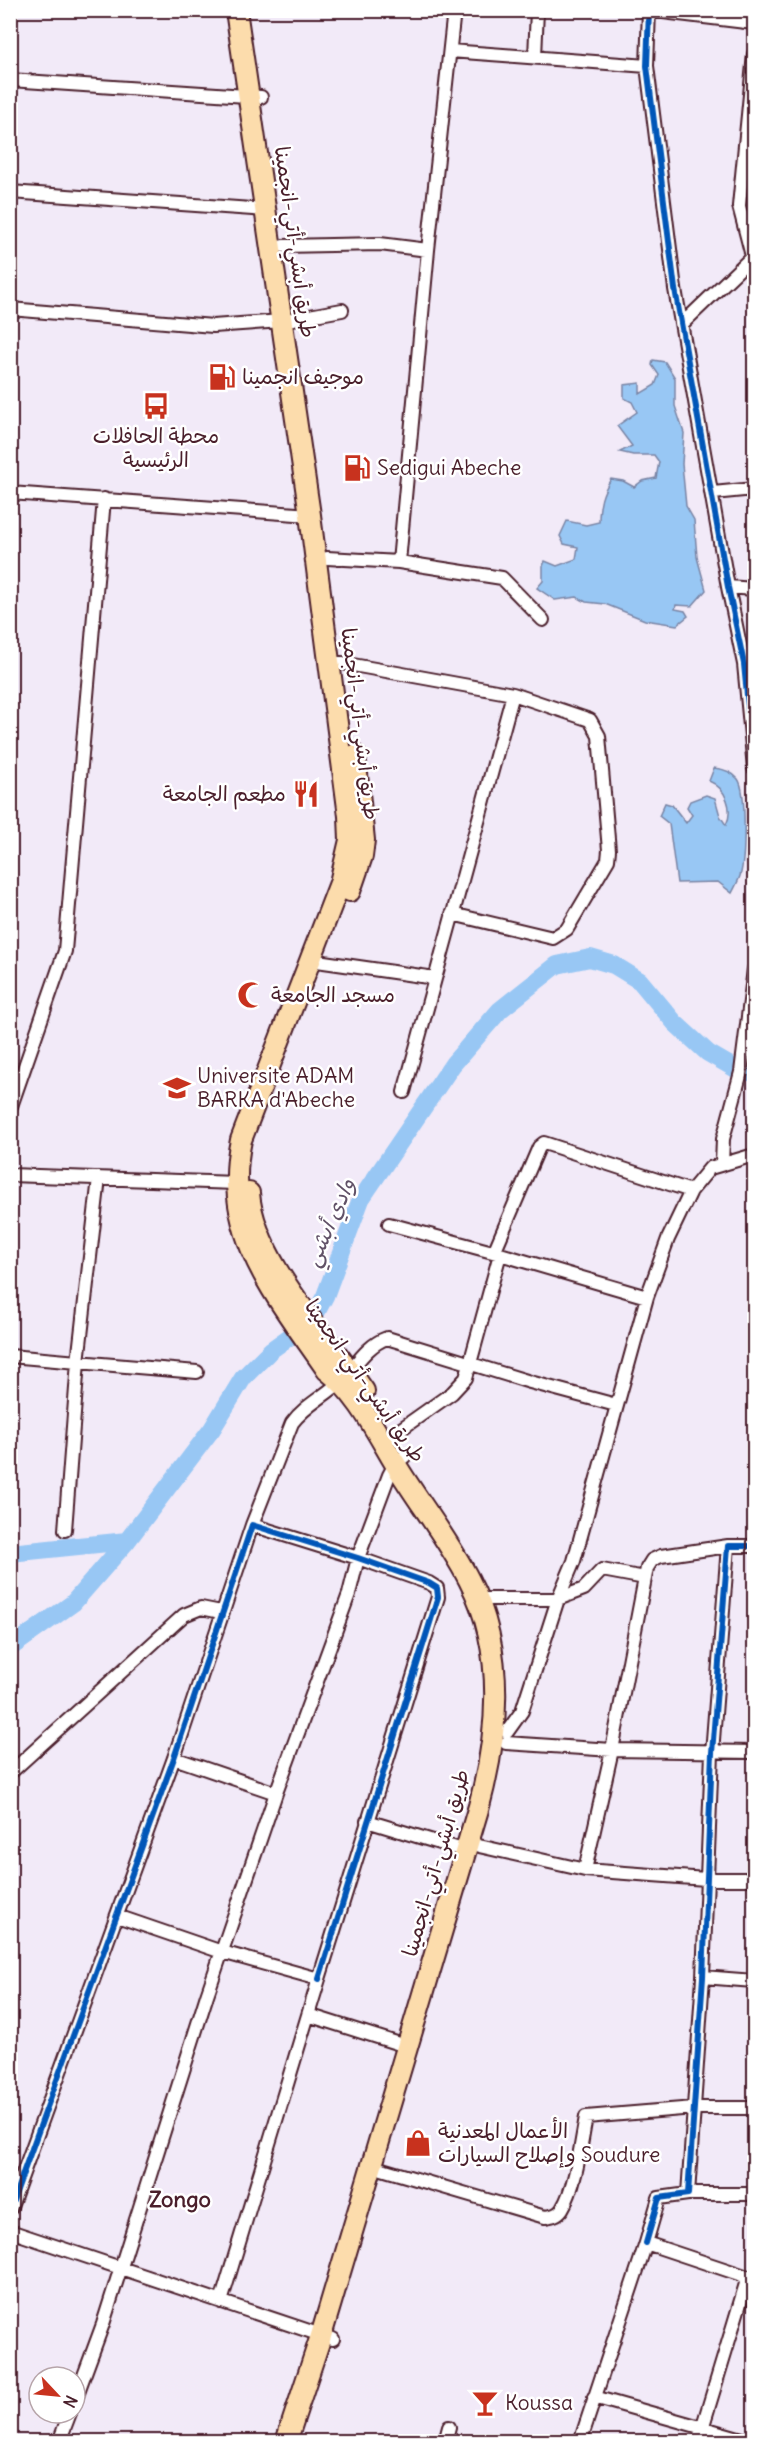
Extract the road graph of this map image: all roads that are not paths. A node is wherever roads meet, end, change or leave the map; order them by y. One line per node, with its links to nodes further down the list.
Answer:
1 (236, 10): 12 (highway, طريق أبشي-أتي-انجمينا)
2 (249, 10): 12 (highway)
3 (454, 10): 7 (street)
4 (537, 10): 9 (street)
5 (648, 11): 6 (street); 10 (street)
6 (754, 23)
7 (450, 51): 9 (street); 17 (street)
8 (754, 54): 13 (street)
9 (535, 57): 10 (street)
10 (647, 66): 22 (street)
11 (10, 80): 12 (street)
12 (255, 97): 15 (highway, طريق أبشي-أتي-انجمينا); 16 (highway)
13 (750, 136): 18 (street)
14 (10, 192): 15 (street)
15 (266, 210): 21 (highway, طريق أبشي-أتي-انجمينا)
16 (283, 246): 17 (street); 21 (highway)
17 (428, 250): 30 (street)
18 (753, 256): 22 (street)
19 (10, 309): 21 (street)
20 (342, 310): 21 (street)
21 (287, 320): 23 (highway)
22 (682, 324): 26 (street)
23 (304, 431): 28 (highway, طريق أبشي-أتي-انجمينا); 29 (highway)
24 (754, 489): 26 (street)
25 (10, 493): 27 (street)
26 (713, 493): 31 (street)
27 (104, 499): 28 (street); 45 (street)
28 (310, 514): 34 (highway, طريق أبشي-أتي-انجمينا)
29 (327, 558): 30 (street); 34 (highway)
30 (399, 562): 33 (street)
31 (728, 587): 32 (street); 36 (street)
32 (754, 589)
33 (543, 620)
34 (336, 663): 35 (street); 39 (highway)
35 (513, 694): 38 (street); 38 (street)
36 (751, 702): 37 (street)
37 (754, 768)
38 (452, 914): 41 (street)
39 (316, 961): 41 (street); 50 (highway); 54 (highway)
40 (754, 969): 43 (street)
41 (435, 978): 44 (street)
42 (754, 1061): 43 (street)
43 (741, 1072): 47 (street)
44 (404, 1092)
45 (10, 1109)
46 (754, 1155): 47 (street)
47 (722, 1164): 51 (street)
48 (10, 1175): 49 (street)
49 (99, 1178): 50 (street); 57 (street)
50 (236, 1183): 54 (highway)
51 (691, 1191): 53 (street); 55 (street)
52 (389, 1224): 53 (street)
53 (497, 1253): 55 (street); 58 (street)
54 (270, 1272): 59 (highway)
55 (647, 1297): 61 (street)
56 (10, 1356): 57 (street)
57 (78, 1362): 60 (street); 65 (street)
58 (469, 1363): 59 (street); 61 (street); 62 (street)
59 (340, 1370): 62 (highway); 64 (street)
60 (197, 1372)
61 (616, 1405): 71 (street)
62 (388, 1438): 63 (highway)
63 (400, 1460): 68 (street); 70 (highway)
64 (252, 1525): 68 (street); 72 (street)
65 (65, 1530)
66 (728, 1546): 67 (street); 69 (street); 76 (street)
67 (754, 1546)
68 (358, 1558): 79 (street); 80 (street)
69 (645, 1578): 71 (street); 74 (street)
70 (484, 1599): 71 (street); 73 (highway); 81 (highway, طريق أبشي-أتي-انجمينا)
71 (558, 1599): 73 (street)
72 (221, 1612): 77 (street); 78 (street)
73 (506, 1737): 74 (street); 81 (highway)
74 (612, 1750): 76 (street); 82 (street)
75 (754, 1752): 76 (street)
76 (712, 1753): 83 (street)
77 (174, 1758): 79 (street); 85 (street)
78 (10, 1773)
79 (276, 1793): 86 (street)
80 (367, 1821): 81 (street); 88 (street)
81 (472, 1848): 82 (street); 90 (highway)
82 (585, 1870): 83 (street)
83 (706, 1879): 84 (street); 87 (street)
84 (754, 1879)
85 (117, 1916): 86 (street); 98 (street)
86 (222, 1952): 88 (street); 101 (street)
87 (703, 1977): 89 (street); 93 (street)
88 (319, 1979): 91 (street)
89 (754, 1981)
90 (429, 1997): 92 (highway); 95 (highway)
91 (308, 2015): 92 (street); 103 (street)
92 (406, 2046): 104 (highway)
93 (694, 2108): 94 (street); 95 (street); 96 (street)
94 (754, 2108)
95 (382, 2169): 104 (highway)
96 (688, 2194): 97 (street); 100 (street)
97 (754, 2194)
98 (10, 2209)
99 (10, 2231): 101 (street)
100 (646, 2243): 102 (street); 106 (street)
101 (121, 2269): 103 (street); 105 (street)
102 (751, 2278): 109 (street)
103 (221, 2302): 104 (street)
104 (327, 2338): 107 (highway)
105 (87, 2366)
106 (594, 2397): 109 (street); 115 (street)
107 (303, 2411): 112 (highway); 113 (highway)
108 (65, 2425): 111 (street)
109 (703, 2426): 116 (street); 117 (street)
110 (449, 2427): 114 (street)
111 (59, 2442)
112 (286, 2442)
113 (300, 2442)
114 (445, 2442)
115 (580, 2442)
116 (698, 2442)
117 (753, 2442)

